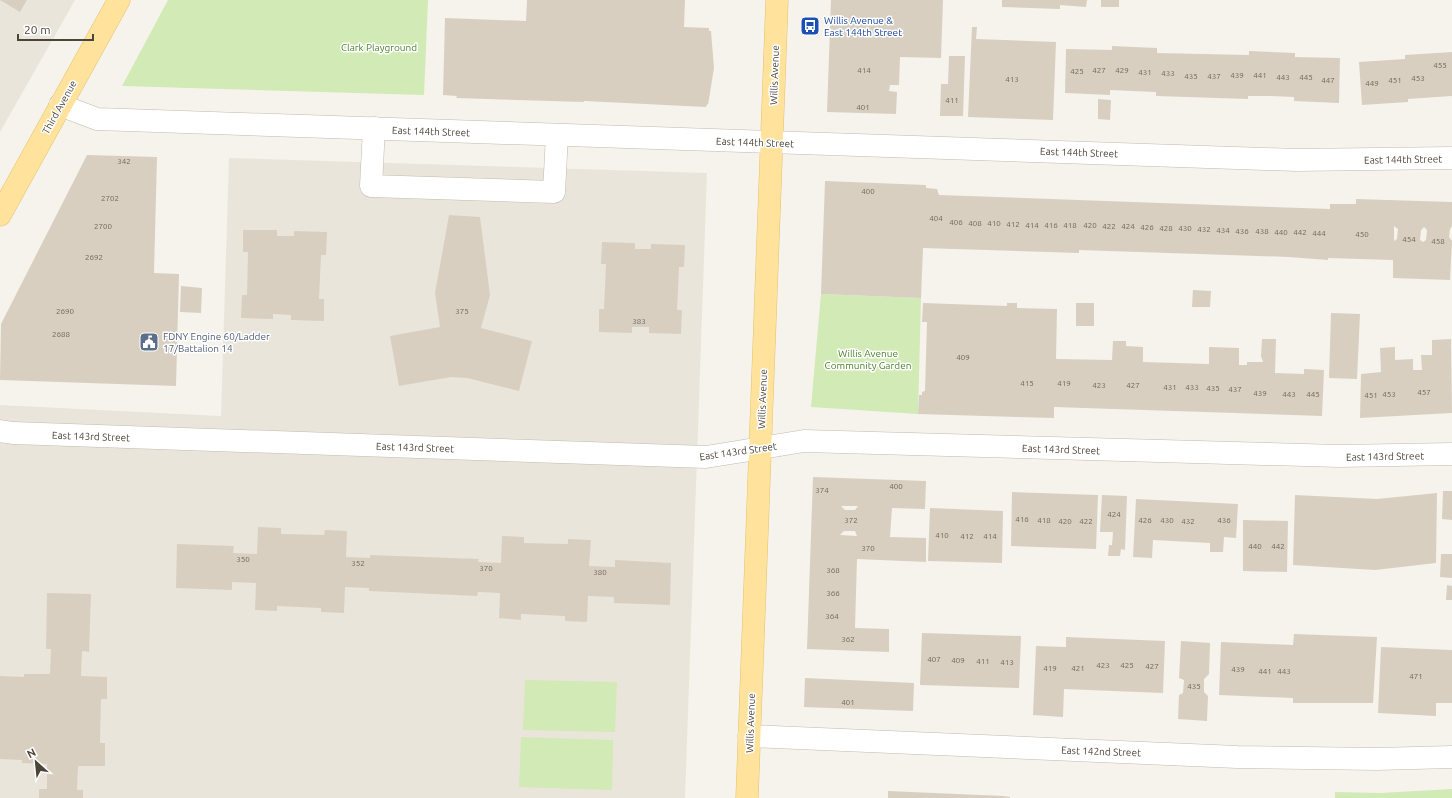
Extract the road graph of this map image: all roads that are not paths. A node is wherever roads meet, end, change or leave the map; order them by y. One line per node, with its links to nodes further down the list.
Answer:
1 (119, 0): 3 (main road, Third Avenue)
2 (777, 0): 6 (main road, Willis Avenue)
3 (60, 105): 4 (street, East 144th Street); 8 (main road, Third Avenue)
4 (374, 128): 5 (street, East 144th Street); 5 (street)
5 (557, 135): 6 (street, East 144th Street)
6 (771, 142): 7 (street, East 144th Street); 10 (main road, Willis Avenue)
7 (1452, 158)
8 (0, 215)
9 (0, 431): 10 (street, East 143rd Street)
10 (760, 449): 11 (street, East 143rd Street); 12 (main road, Willis Avenue)
11 (1452, 454)
12 (750, 736): 13 (street, East 142nd Street); 14 (main road, Willis Avenue)
13 (1452, 757)
14 (747, 798)

